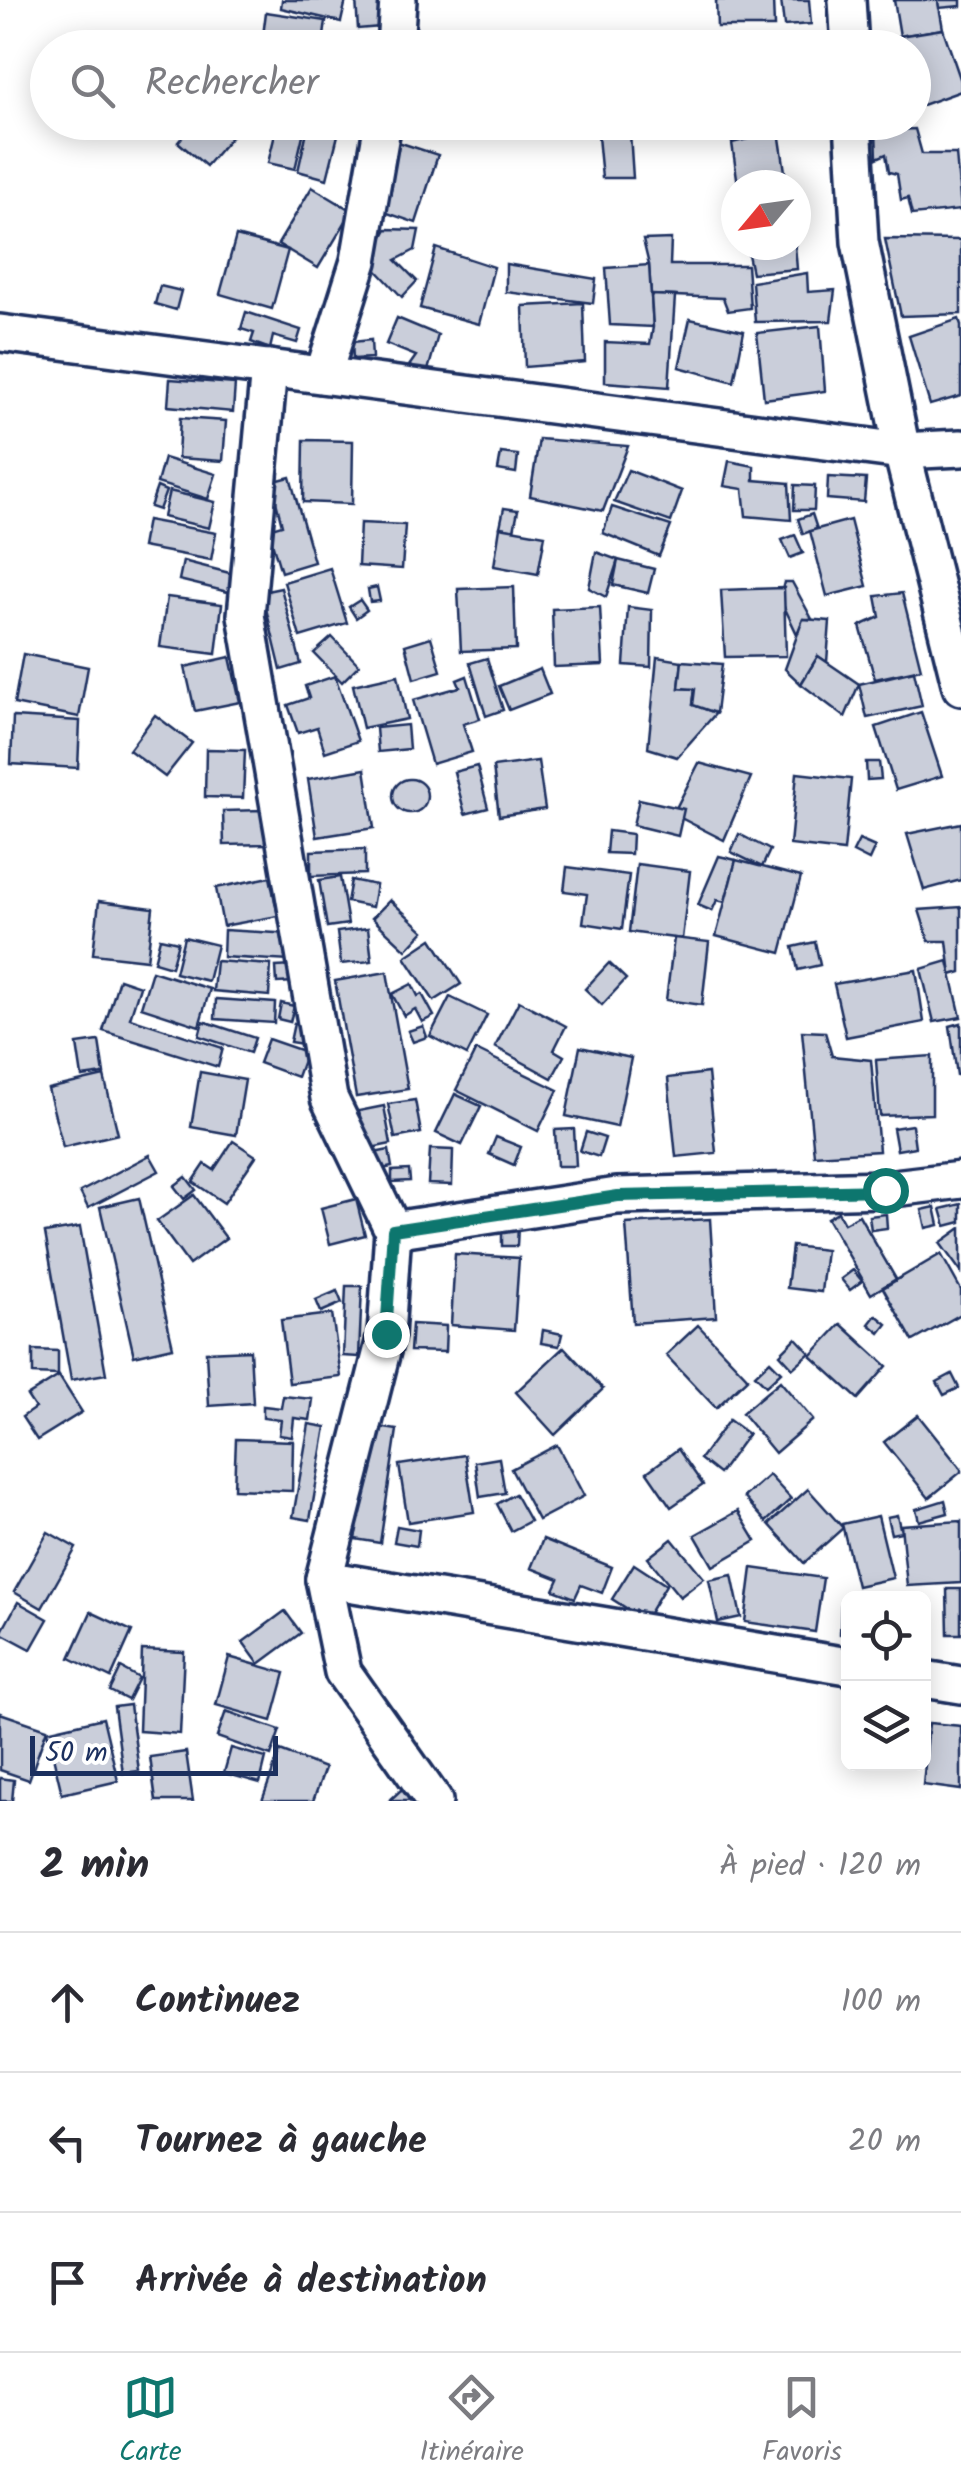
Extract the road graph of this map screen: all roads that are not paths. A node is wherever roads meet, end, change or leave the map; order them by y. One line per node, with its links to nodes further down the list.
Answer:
1 (398, 0): 3 (street)
2 (847, 0): 4 (street)
3 (396, 30)
4 (849, 30)
5 (380, 140): 9 (street)
6 (855, 140): 11 (street)
7 (0, 333): 8 (street)
8 (269, 368): 9 (street); 14 (street)
9 (323, 375): 11 (street)
10 (961, 448): 11 (street)
11 (902, 451): 12 (street)
12 (961, 687)
13 (961, 1180): 14 (street)
14 (393, 1230): 15 (street)
15 (324, 1579): 16 (street); 19 (street)
16 (841, 1665)
17 (931, 1680): 18 (street)
18 (961, 1685)
19 (434, 1801)

